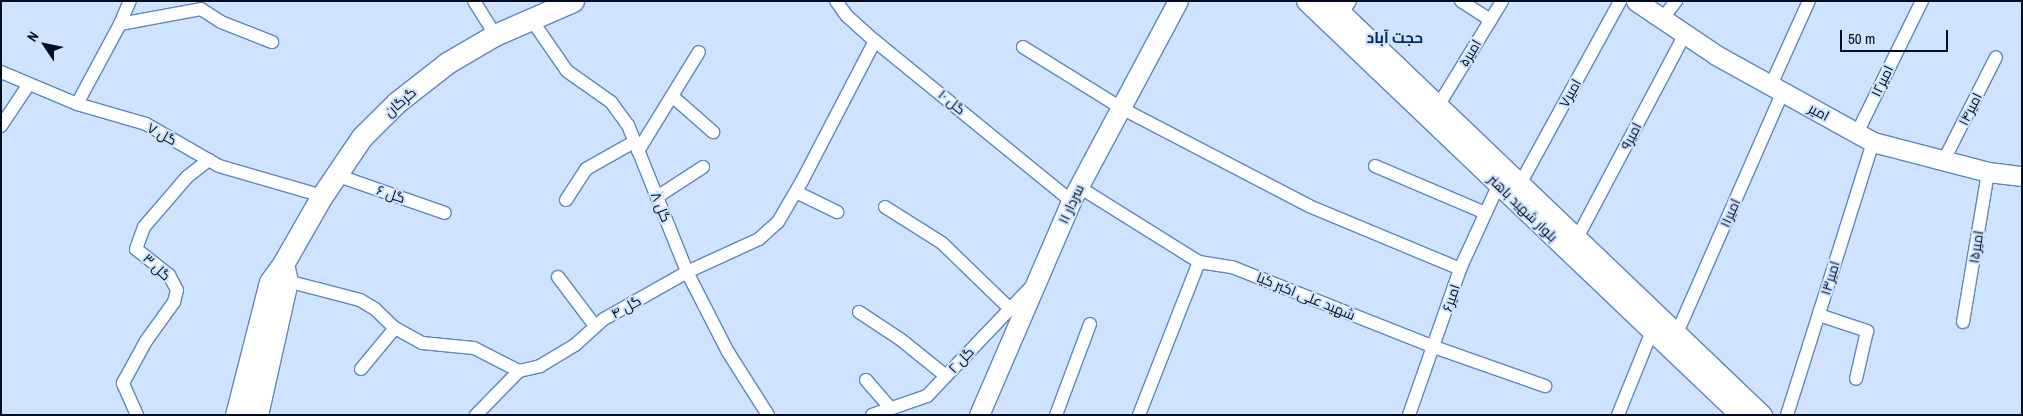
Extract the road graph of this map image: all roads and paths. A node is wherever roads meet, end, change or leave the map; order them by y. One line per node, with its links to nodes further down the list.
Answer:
1 (130, 1): 19 (street)
2 (474, 1): 21 (street)
3 (573, 1): 16 (main road, گرگان)
4 (836, 1): 22 (street, گل ۱۰)
5 (1178, 1): 33 (main road, سردار ۱۱)
6 (1306, 1): 45 (main road, بلوار شهید باهنر)
7 (1461, 1): 18 (street)
8 (1502, 1): 18 (street, امیر۵)
9 (1620, 1): 46 (street, امیر۷)
10 (1636, 1): 17 (main road, امیر)
11 (1676, 1): 17 (street)
12 (1809, 1): 29 (street, امیر۱۱)
13 (1922, 1): 36 (street, امیر۱۲)
14 (202, 5): 19 (street); 23 (street)
15 (1340, 5): 32 (main road, بلوار شهید باهنر)
16 (531, 19): 21 (main road, گرگان); 37 (street, گل ۸)
17 (1662, 19): 20 (main road, امیر)
18 (1490, 20): 32 (street, امیر۵)
19 (120, 24): 31 (street)
20 (1685, 34): 29 (main road, امیر); 56 (street, امیر۹)
21 (495, 35): 43 (main road, گرگان)
22 (875, 41): 47 (street, گل ۴); 48 (street, گل ۱۰)
23 (272, 42)
24 (1023, 47): 33 (street)
25 (699, 52): 30 (street)
26 (1996, 57): 39 (street, امیر۱۴)
27 (1, 72): 28 (street, گل ۷)
28 (29, 84): 31 (street, گل ۷); 34 (street)
29 (1777, 89): 36 (main road, امیر); 71 (street, امیر۱۱)
30 (672, 96): 35 (street); 37 (street)
31 (77, 104): 38 (street, گل ۷)
32 (1438, 106): 46 (main road, بلوار شهید باهنر)
33 (1121, 108): 48 (main road, سردار ۱۱); 58 (street)
34 (1, 126)
35 (713, 132)
36 (1865, 137): 39 (main road, امیر); 65 (street, امیر۱۳)
37 (636, 146): 50 (street, گل ۸); 51 (street)
38 (209, 160): 49 (street, گل ۷); 80 (street, گل ۳)
39 (1944, 160): 42 (main road, امیر)
40 (1375, 166): 55 (street)
41 (703, 167): 50 (street)
42 (1988, 172): 44 (main road, امیر); 66 (street, امیر۱۵)
43 (336, 175): 49 (main road, گرگان); 54 (street, گل ۶)
44 (2022, 176)
45 (1499, 184): 55 (street, امیر۶); 70 (main road, بلوار شهید باهنر)
46 (1520, 184): 56 (main road, بلوار شهید باهنر)
47 (796, 192): 53 (street); 59 (street, گل ۴)
48 (1075, 194): 57 (street, شهید علی اکبر کیا); 62 (main road, سردار ۱۱)
49 (322, 196): 60 (main road, گرگان)
50 (657, 197): 59 (street, گل ۸)
51 (566, 200)
52 (885, 207): 63 (street)
53 (837, 212)
54 (445, 213)
55 (1486, 213): 58 (street, امیر۶)
56 (1578, 238): 71 (main road, بلوار شهید باهنر)
57 (1199, 262): 72 (street, شهید علی اکبر کیا); 88 (street)
58 (1460, 269): 72 (street, امیر۶)
59 (688, 272): 68 (street, گل ۴); 84 (street, گل ۸)
60 (285, 273): 69 (street); 81 (main road, گرگان); 82 (main road, گرگان)
61 (558, 277): 68 (street)
62 (1036, 282): 63 (street, گل ۲); 86 (main road, سردار ۱۱)
63 (1010, 309): 75 (street, گل ۲)
64 (858, 312): 75 (street)
65 (1819, 315): 76 (street); 93 (street, امیر۱۳)
66 (1963, 322)
67 (1090, 324): 87 (street)
68 (596, 326): 74 (street, گل ۴)
69 (396, 328): 73 (street); 74 (street)
70 (1652, 331): 90 (street); 91 (main road, بلوار شهید باهنر)
71 (1677, 333): 92 (main road, بلوار شهید باهنر)
72 (1434, 347): 78 (street, شهید علی اکبر کیا); 89 (street, امیر۶)
73 (361, 369)
74 (518, 371): 83 (street)
75 (946, 376): 79 (street, گل ۲)
76 (1856, 379)
77 (866, 380): 79 (street)
78 (1545, 386)
79 (890, 408): 85 (street, گل ۲)
80 (137, 415)
81 (236, 415)
82 (257, 415)
83 (476, 415)
84 (768, 415)
85 (872, 415)
86 (979, 415)
87 (1056, 415)
88 (1139, 415)
89 (1409, 415)
90 (1618, 415)
91 (1740, 415)
92 (1762, 415)
93 (1787, 415)

